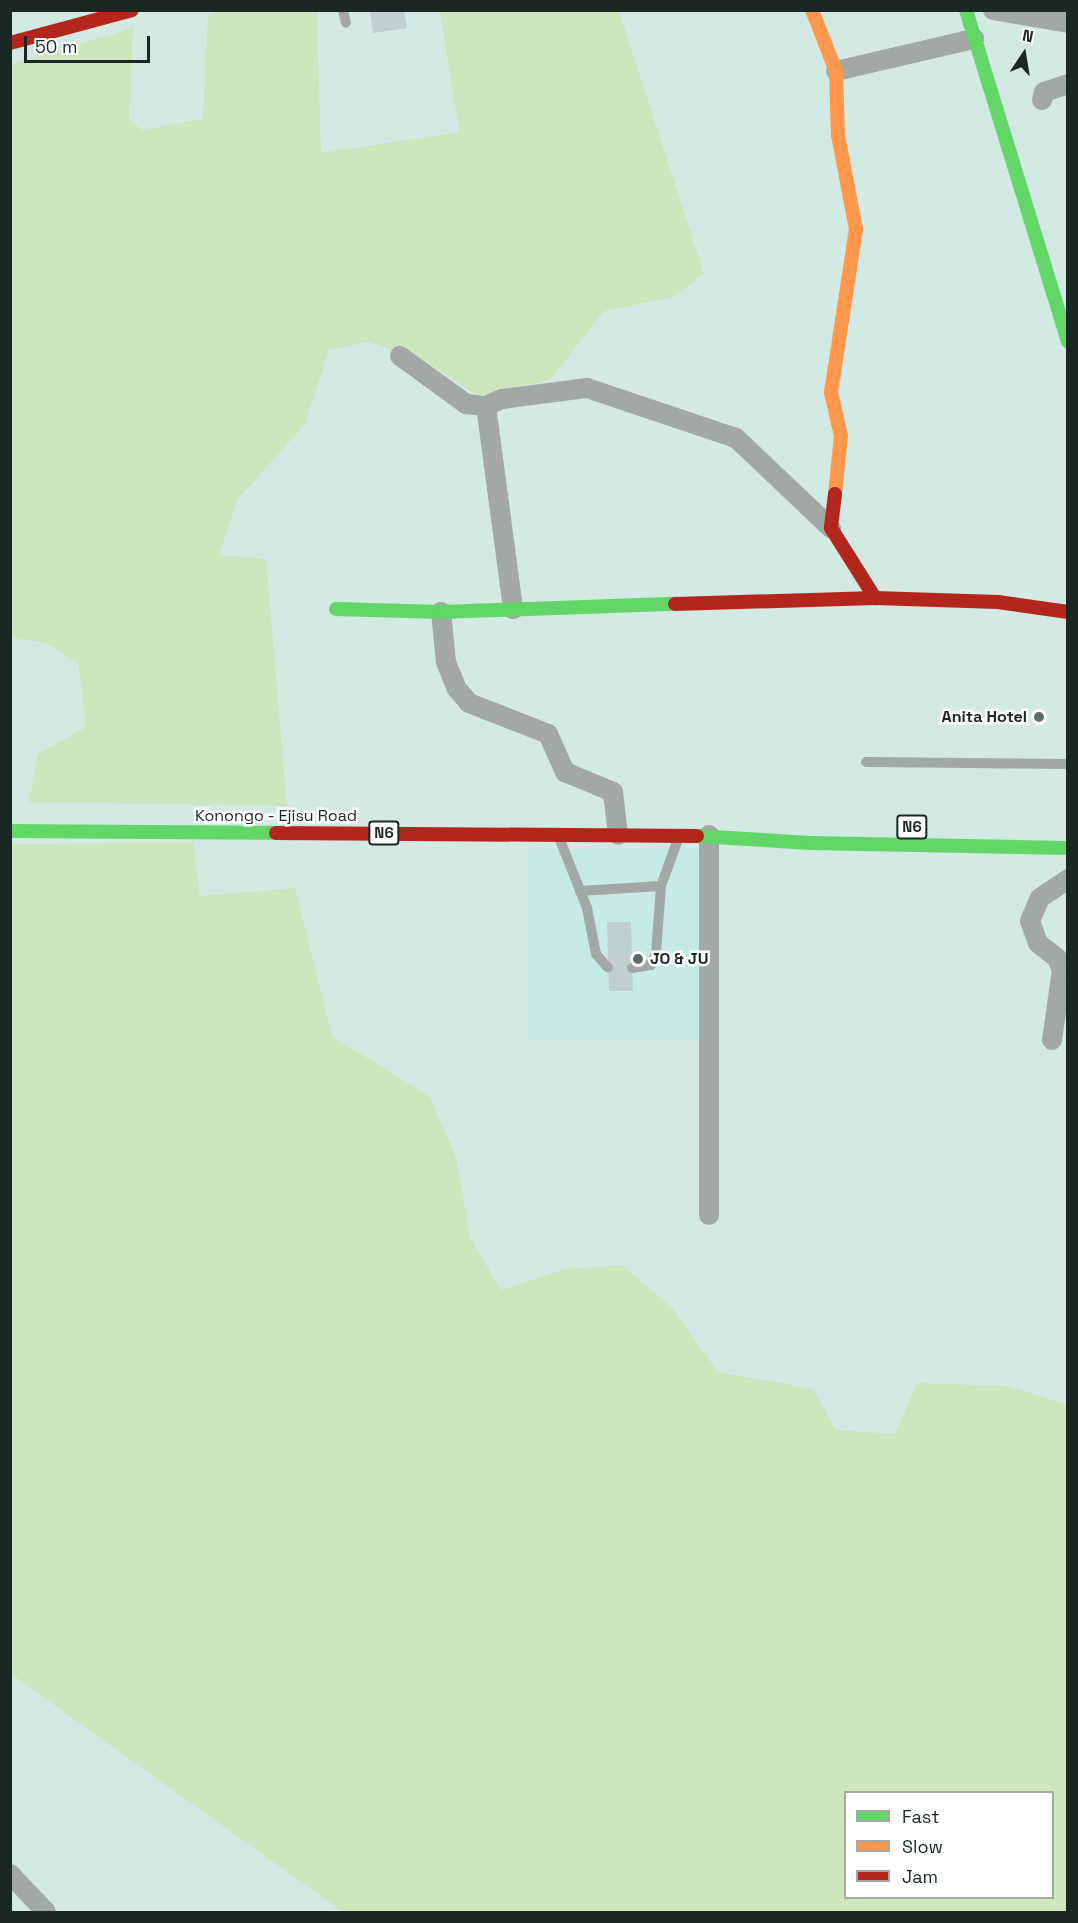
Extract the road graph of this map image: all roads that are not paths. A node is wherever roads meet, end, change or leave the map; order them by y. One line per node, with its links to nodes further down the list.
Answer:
1 (132, 10): 9 (main road)
2 (344, 10): 7 (lane)
3 (812, 10): 10 (main road)
4 (966, 10): 8 (main road)
5 (993, 10): 6 (street)
6 (1068, 23)
7 (346, 24)
8 (974, 39): 10 (street); 13 (main road)
9 (10, 43)
10 (836, 71): 16 (main road)
11 (1068, 84): 12 (street)
12 (1042, 100)
13 (1068, 342)
14 (400, 356): 15 (street)
15 (486, 406): 16 (street); 19 (street)
16 (831, 528): 17 (main road)
17 (875, 598): 19 (main road); 21 (main road)
18 (336, 609): 20 (main road)
19 (513, 609): 20 (main road)
20 (441, 612): 27 (street)
21 (1068, 612)
22 (866, 762): 23 (lane)
23 (1068, 764)
24 (808, 826): 30 (main road, Konongo - Ejisu Road / N6)
25 (10, 831): 26 (main road, Konongo - Ejisu Road / N6)
26 (558, 834): 27 (main road, Konongo - Ejisu Road / N6); 34 (lane)
27 (618, 835): 28 (main road, Konongo - Ejisu Road / N6)
28 (680, 835): 29 (main road, Konongo - Ejisu Road / N6); 33 (lane)
29 (709, 835): 30 (main road, Konongo - Ejisu Road / N6); 38 (street)
30 (757, 836): 31 (main road, Konongo - Ejisu Road / N6)
31 (1068, 848)
32 (1068, 879): 37 (street)
33 (661, 886): 34 (lane); 36 (lane)
34 (580, 891): 35 (lane)
35 (608, 968)
36 (632, 968)
37 (1052, 1040)
38 (709, 1215)
39 (10, 1875): 40 (street)
40 (46, 1912)

